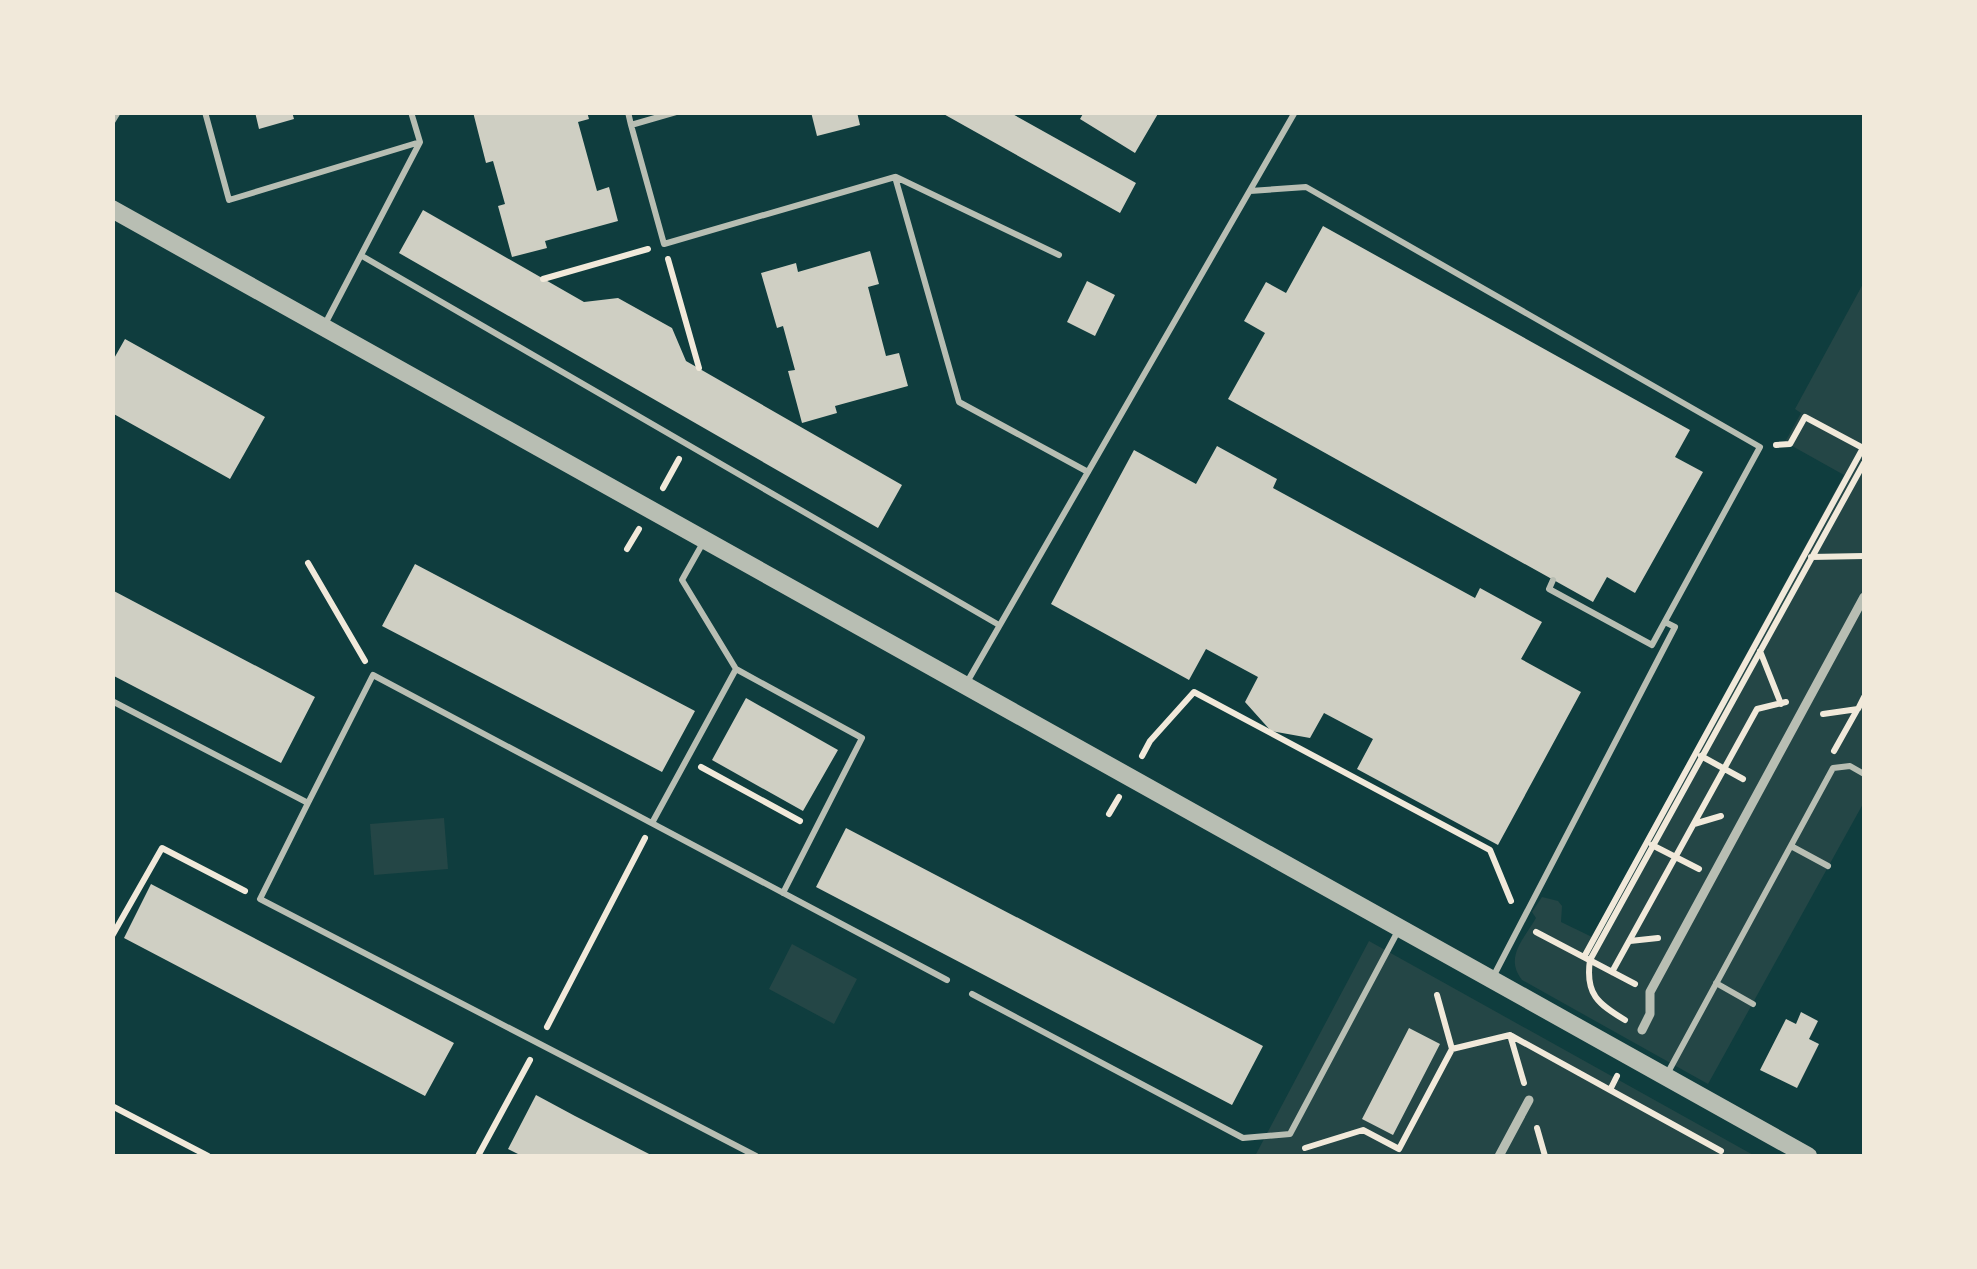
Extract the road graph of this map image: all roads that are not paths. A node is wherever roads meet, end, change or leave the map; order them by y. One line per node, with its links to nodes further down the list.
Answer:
1 (118, 112): 7 (lane)
2 (205, 112): 9 (lane)
3 (411, 112): 9 (lane)
4 (628, 112): 8 (lane)
5 (676, 112): 8 (lane)
6 (1296, 112): 11 (lane)
7 (112, 122)
8 (632, 125): 10 (lane)
9 (420, 142): 14 (lane)
10 (895, 177): 13 (lane); 16 (lane)
11 (1250, 191): 16 (lane); 20 (lane)
12 (112, 208): 15 (street)
13 (1060, 255)
14 (362, 256): 15 (lane); 21 (lane)
15 (324, 327): 17 (street)
16 (1088, 472): 21 (lane)
17 (704, 540): 22 (lane); 23 (street)
18 (1554, 580): 20 (lane)
19 (1864, 597): 37 (street)
20 (1664, 622): 33 (lane)
21 (999, 625): 23 (lane)
22 (736, 668): 27 (lane); 30 (lane)
23 (965, 685): 31 (street)
24 (112, 700): 26 (lane)
25 (1864, 774): 28 (lane)
26 (308, 802): 27 (lane); 40 (lane)
27 (652, 823): 30 (lane)
28 (1791, 846): 29 (lane); 34 (lane)
29 (1828, 866)
30 (782, 893): 32 (lane)
31 (1400, 929): 33 (street); 35 (lane)
32 (946, 980)
33 (1491, 980): 38 (street)
34 (1716, 984): 36 (lane); 38 (lane)
35 (972, 994)
36 (1753, 1004)
37 (1642, 1030)
38 (1665, 1077): 42 (street)
39 (1529, 1100): 41 (street)
40 (756, 1156)
41 (1499, 1156)
42 (1808, 1156)

